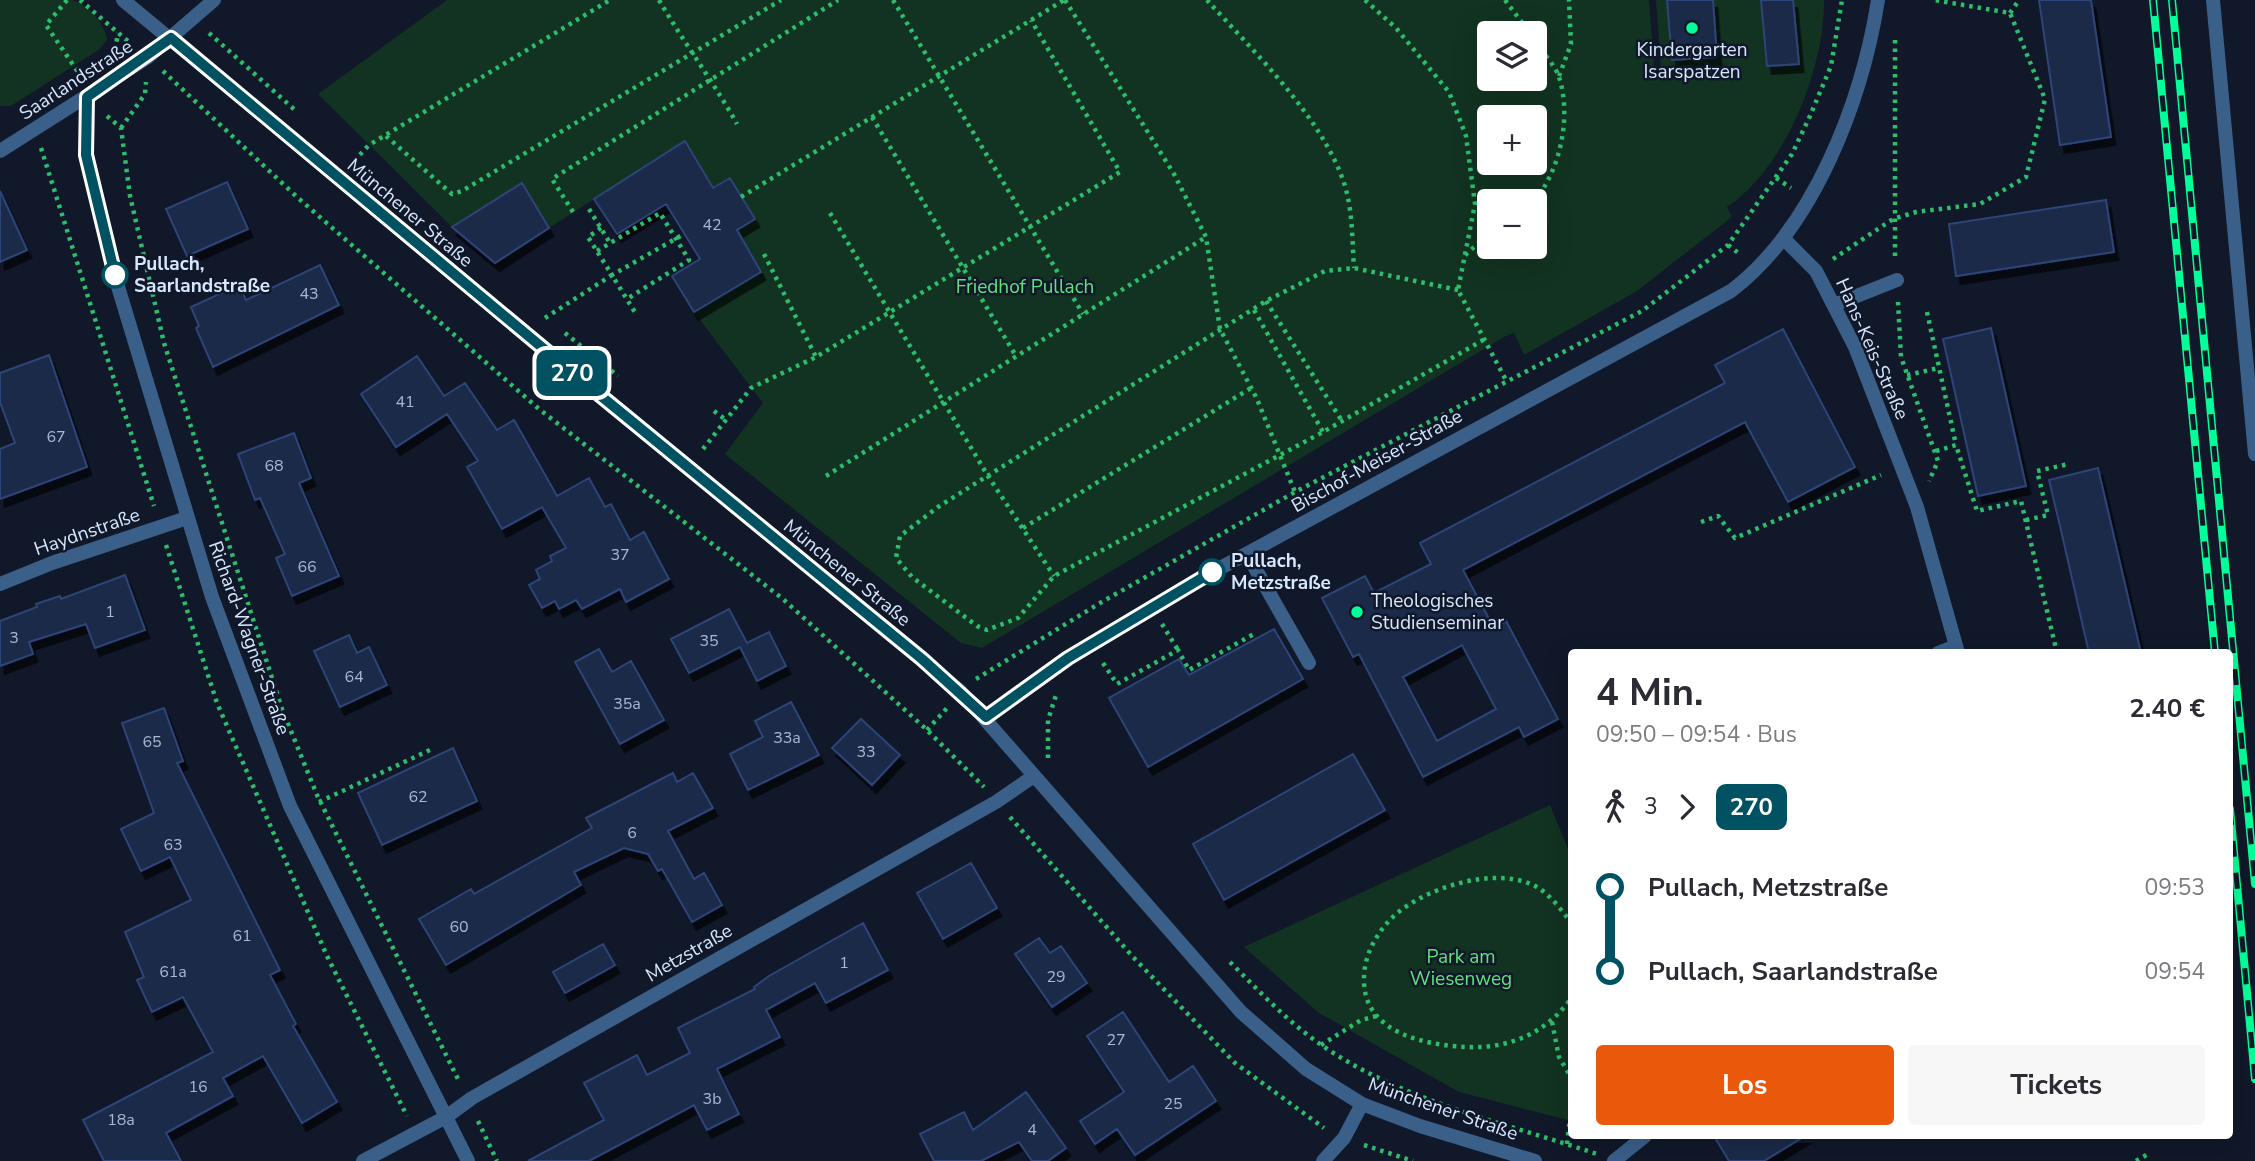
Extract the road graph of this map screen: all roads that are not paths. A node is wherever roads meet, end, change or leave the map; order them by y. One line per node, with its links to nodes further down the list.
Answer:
1 (123, 0): 5 (street, Münchener Straße)
2 (215, 0): 5 (street, Saarlandstraße)
3 (1878, 0): 8 (street)
4 (2213, 0): 11 (street)
5 (171, 38): 6 (street, Saarlandstraße); 17 (street, Münchener Straße)
6 (87, 97): 7 (street, Saarlandstraße); 12 (street, Richard-Wagner-Straße)
7 (0, 151)
8 (1783, 238): 10 (street, Hans-Keis-Straße); 13 (street, Bischof-Meiser-Straße)
9 (1897, 280): 10 (street)
10 (1834, 305): 15 (street, Hans-Keis-Straße)
11 (2255, 454)
12 (187, 518): 14 (street, Haydnstraße); 20 (street, Richard-Wagner-Straße)
13 (1247, 554): 16 (street); 17 (street, Bischof-Meiser-Straße)
14 (0, 584)
15 (1957, 649)
16 (1309, 663)
17 (986, 717): 18 (street, Münchener Straße)
18 (1034, 776): 19 (street, Münchener Straße); 20 (street, Metzstraße)
19 (1362, 1104): 25 (street); 26 (street, Münchener Straße)
20 (446, 1117): 23 (street, Metzstraße); 24 (street, Richard-Wagner-Straße)
21 (1641, 1139): 22 (street)
22 (1615, 1160)
23 (363, 1161)
24 (468, 1161)
25 (1323, 1161)
26 (1535, 1161)

